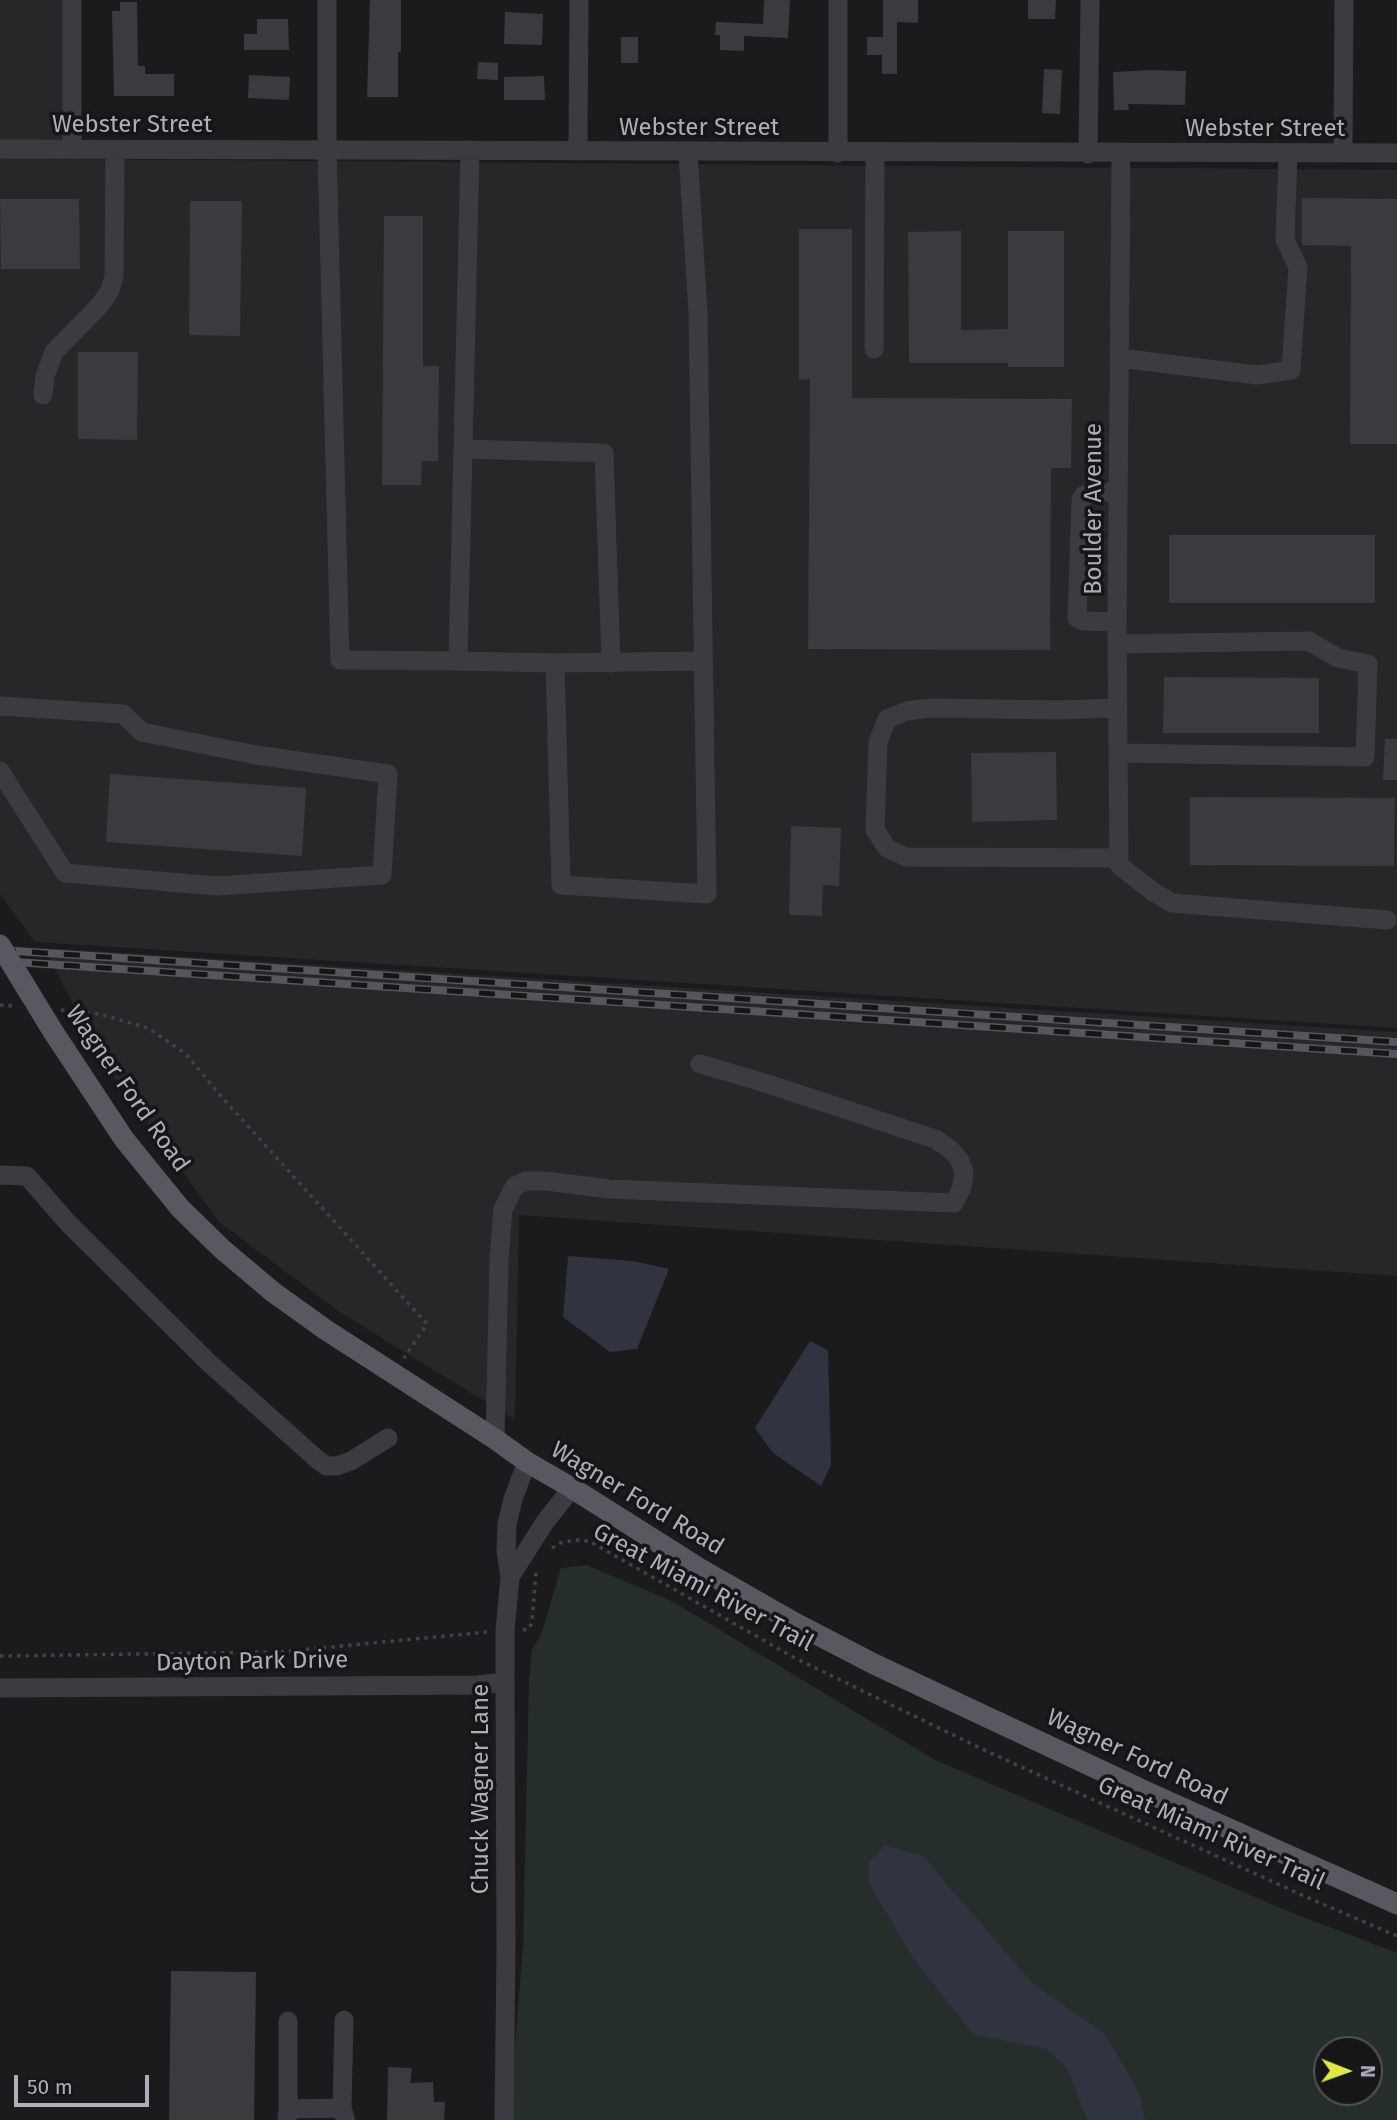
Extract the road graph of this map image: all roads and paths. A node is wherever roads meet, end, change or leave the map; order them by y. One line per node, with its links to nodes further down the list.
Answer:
1 (72, 0): 8 (street)
2 (327, 0): 9 (street)
3 (579, 0): 12 (street)
4 (838, 0): 14 (street)
5 (1090, 0): 19 (street)
6 (1345, 0): 17 (street)
7 (0, 149): 8 (street, Webster Street)
8 (72, 149): 10 (street, Webster Street)
9 (327, 149): 10 (street, Webster Street); 11 (street, Webster Street); 28 (street)
10 (115, 150): 23 (street)
11 (470, 150): 12 (street, Webster Street); 24 (street)
12 (578, 151): 13 (street, Webster Street)
13 (688, 152): 14 (street, Webster Street); 29 (street)
14 (838, 153): 15 (street, Webster Street)
15 (875, 153): 19 (street, Webster Street); 21 (street)
16 (1288, 153): 17 (street, Webster Street); 20 (street, Webster Street); 22 (street)
17 (1343, 153): 18 (street, Webster Street)
18 (1397, 153)
19 (1088, 154): 20 (street, Webster Street)
20 (1121, 154): 22 (street, Boulder Avenue)
21 (874, 349)
22 (1119, 358): 25 (street, Boulder Avenue)
23 (43, 395)
24 (464, 449): 28 (street); 31 (street)
25 (1118, 491): 26 (street, Boulder Avenue); 26 (street)
26 (1117, 622): 27 (street, Boulder Avenue)
27 (1117, 644): 33 (street, Boulder Avenue); 34 (street)
28 (458, 661): 30 (street)
29 (703, 661): 30 (street); 31 (street)
30 (555, 663): 31 (street)
31 (611, 663)
32 (0, 706): 35 (street)
33 (1117, 708): 34 (street, Boulder Avenue); 36 (street)
34 (1118, 753): 36 (street, Boulder Avenue)
35 (0, 771)
36 (1119, 862): 37 (street)
37 (1387, 920)
38 (0, 945): 44 (main road, Wagner Ford Road, bridge)
39 (0, 1005): 40 (path)
40 (16, 1006)
41 (57, 1010): 44 (path)
42 (700, 1064): 46 (street)
43 (0, 1175): 45 (street)
44 (394, 1374): 46 (main road, Wagner Ford Road)
45 (388, 1437)
46 (495, 1439): 47 (main road, Wagner Ford Road)
47 (527, 1462): 48 (main road, Wagner Ford Road); 51 (street, Chuck Wagner Lane)
48 (572, 1488): 51 (street); 56 (main road, Wagner Ford Road)
49 (547, 1550): 57 (path, Great Miami River Trail)
50 (540, 1561): 52 (path)
51 (510, 1577): 52 (street, Chuck Wagner Lane)
52 (506, 1631): 53 (path); 54 (street, Chuck Wagner Lane)
53 (0, 1656)
54 (505, 1682): 55 (street, Dayton Park Drive); 62 (street, Chuck Wagner Lane)
55 (0, 1688)
56 (1397, 1904)
57 (1397, 1936)
58 (344, 2020): 60 (street)
59 (288, 2021): 61 (street)
60 (343, 2114): 61 (street)
61 (288, 2115)
62 (504, 2120)

